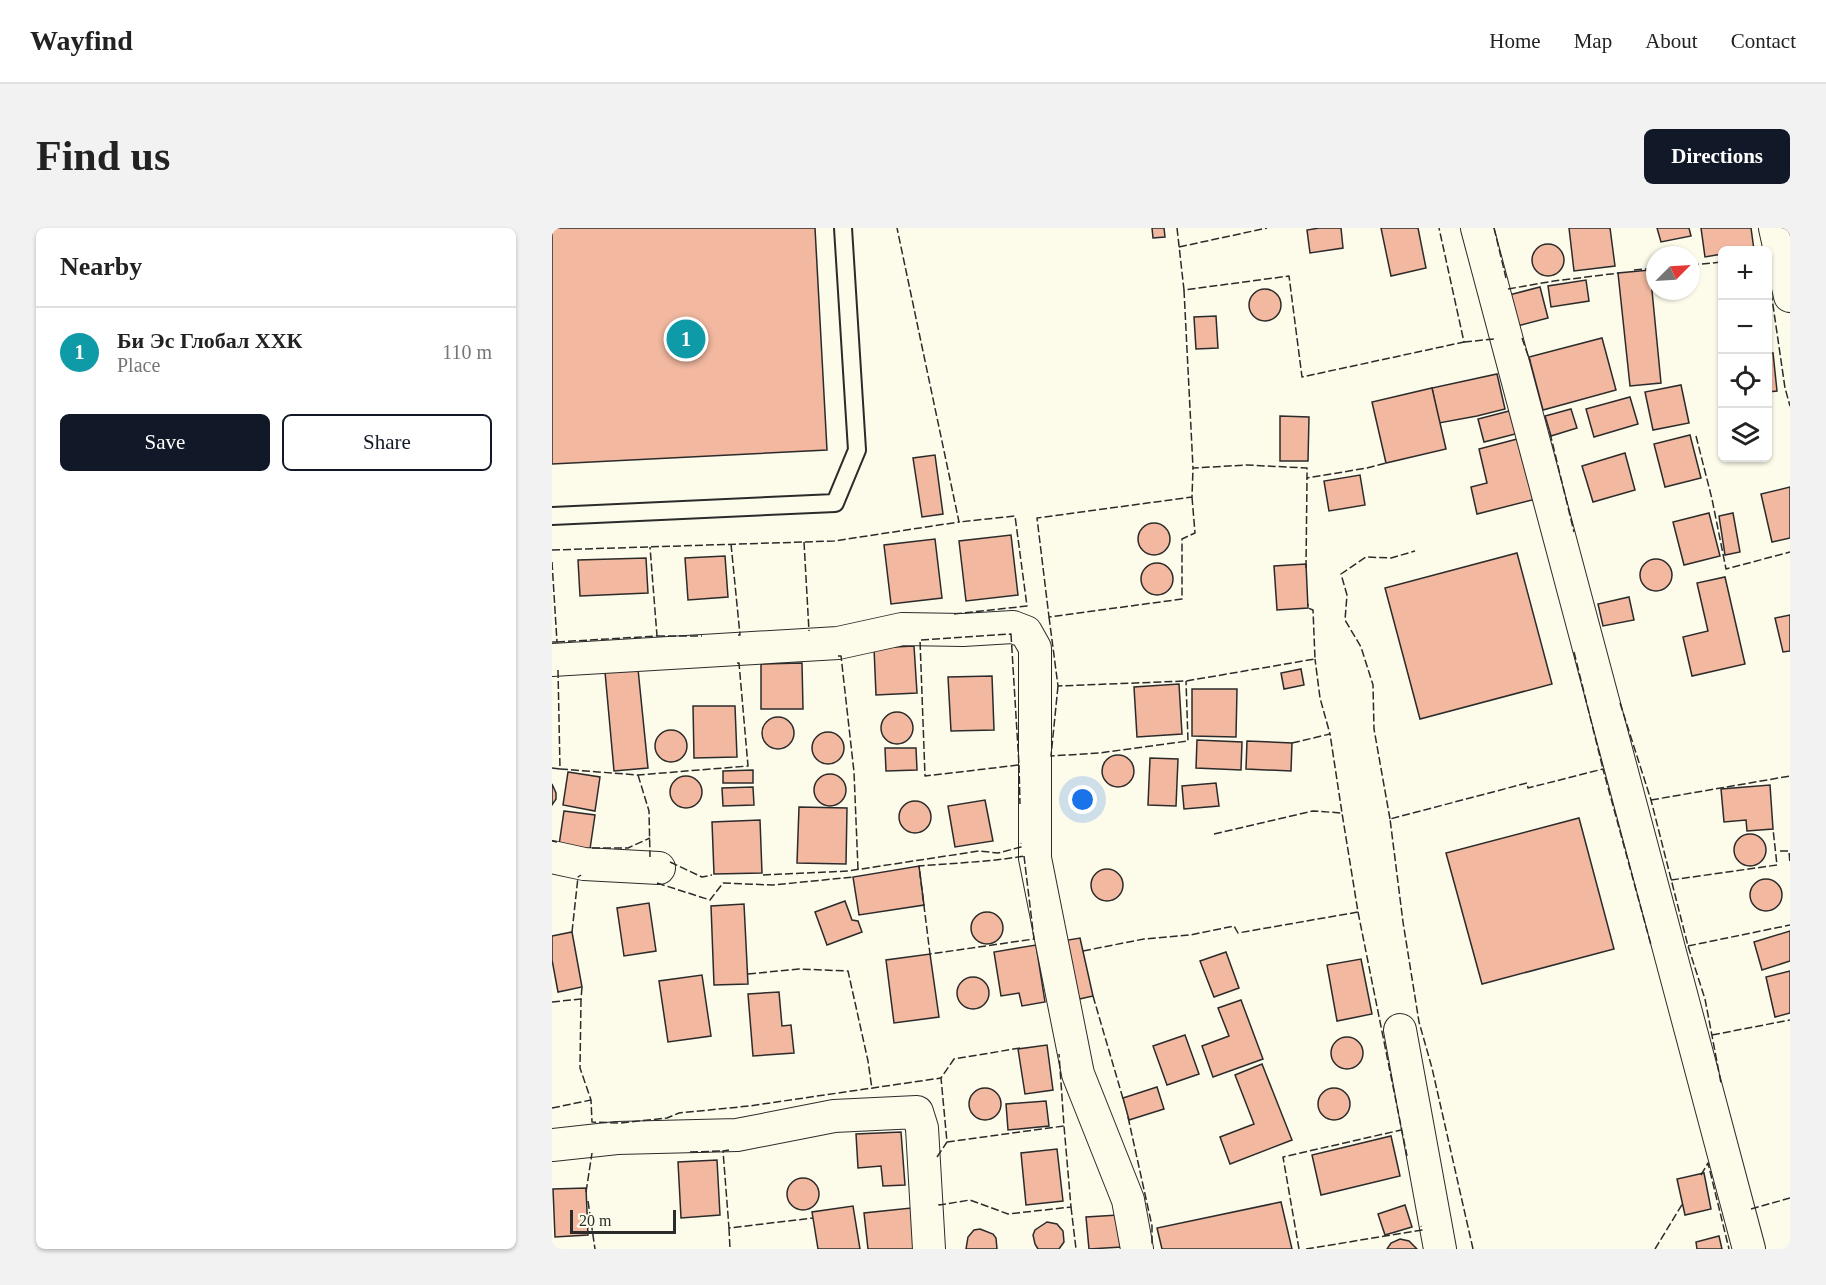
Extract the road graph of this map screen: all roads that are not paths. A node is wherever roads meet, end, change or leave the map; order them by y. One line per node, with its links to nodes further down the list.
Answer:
1 (843, 228): 5 (lane)
2 (1477, 228): 14 (street)
3 (1775, 228): 4 (street)
4 (1790, 296)
5 (552, 516)
6 (552, 660): 12 (street)
7 (552, 857): 8 (street)
8 (659, 868)
9 (1400, 1030): 13 (street)
10 (552, 1145): 11 (street)
11 (929, 1249)
12 (1137, 1249)
13 (1440, 1249)
14 (1749, 1249)

